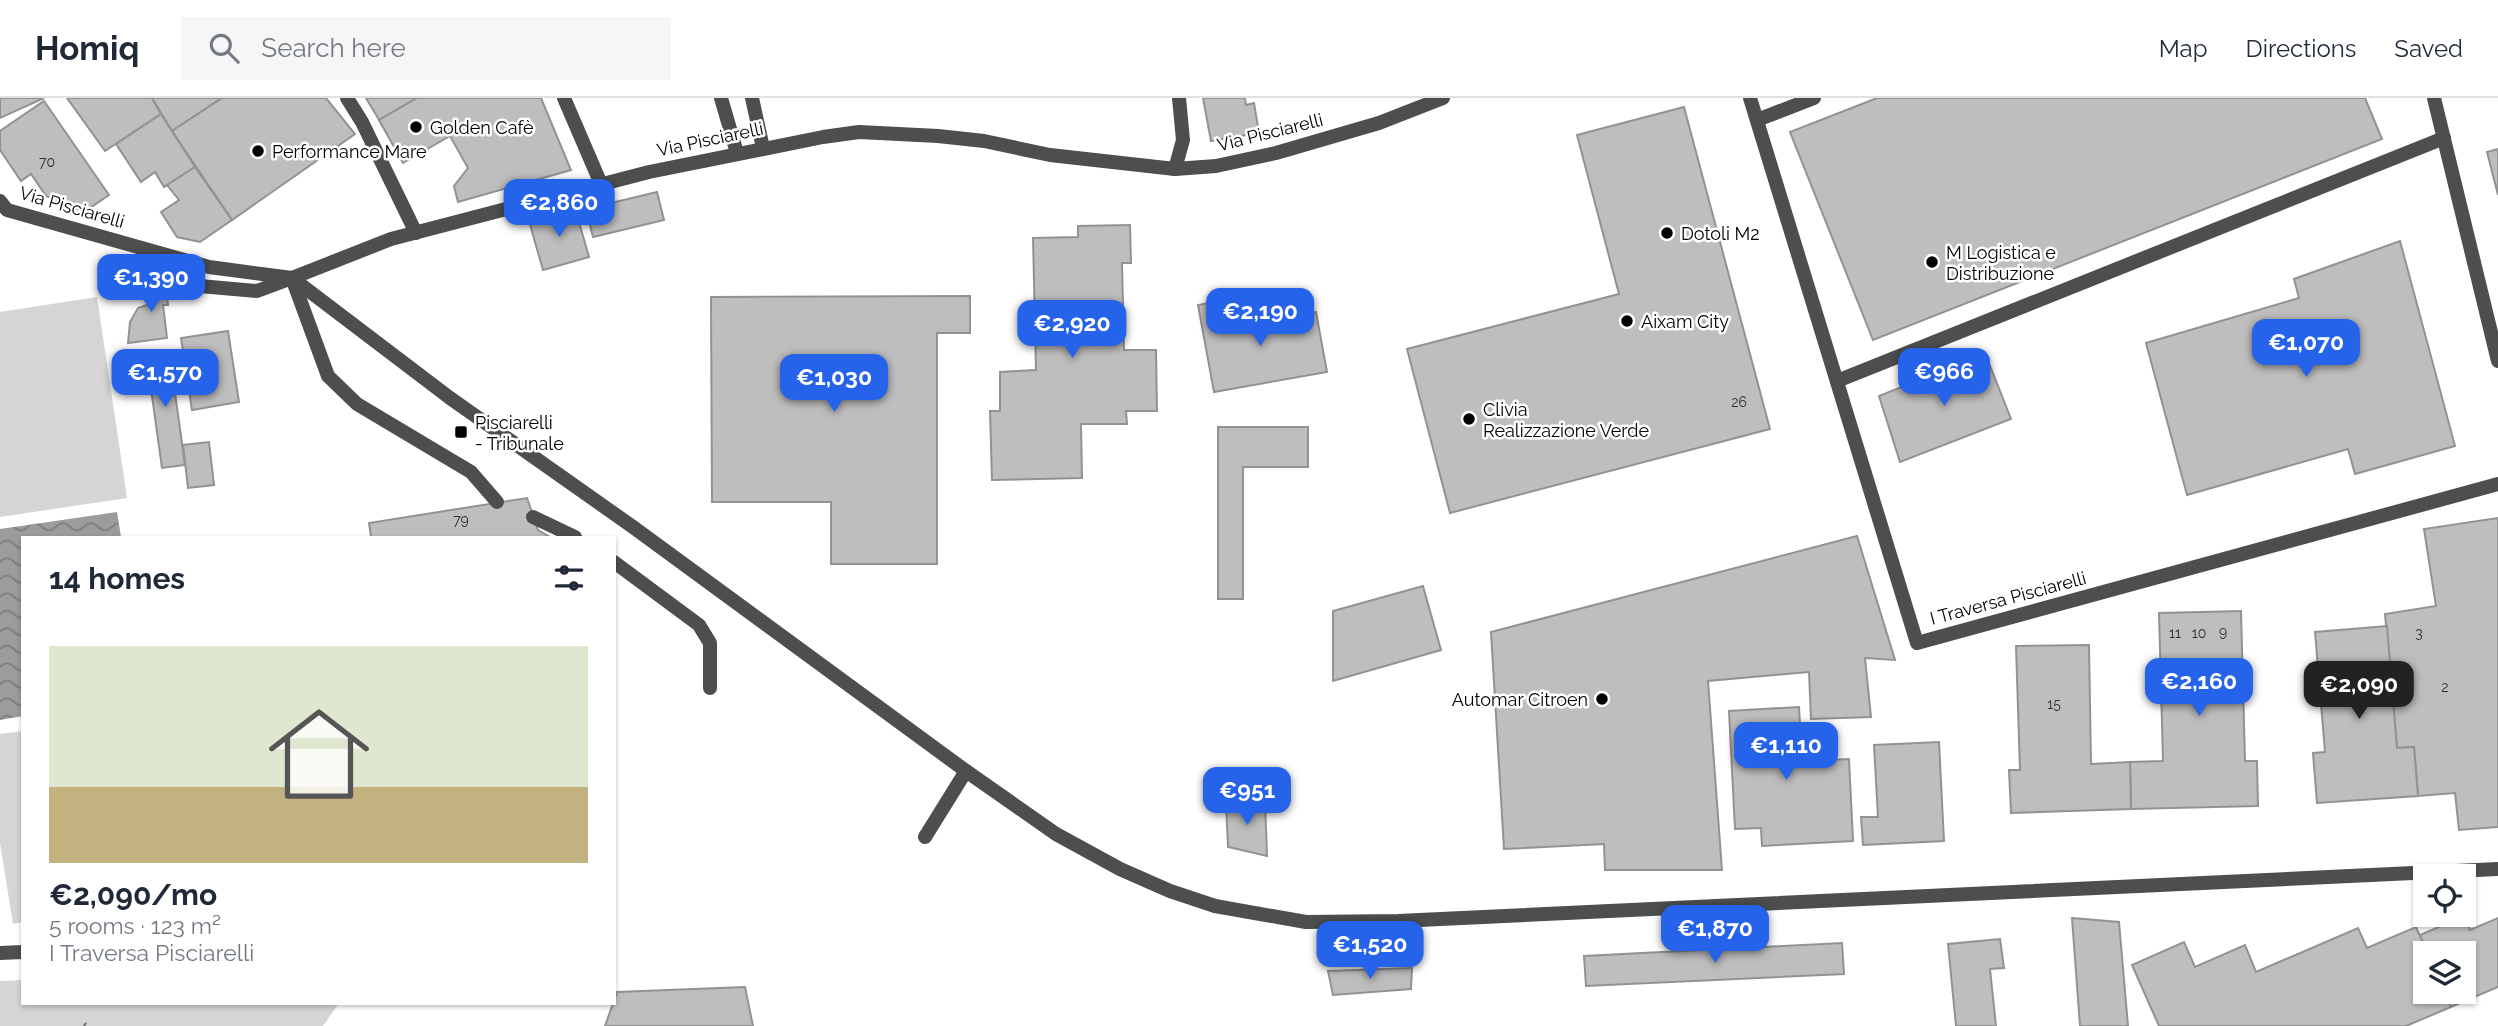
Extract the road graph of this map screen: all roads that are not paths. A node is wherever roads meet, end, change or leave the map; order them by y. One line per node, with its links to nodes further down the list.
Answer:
1 (347, 98): 17 (street)
2 (564, 98): 15 (street)
3 (721, 98): 13 (street)
4 (752, 98): 12 (street)
5 (1179, 98): 14 (street)
6 (1443, 98): 14 (street, Via Pisciarelli)
7 (1750, 98): 10 (street, I Traversa Pisciarelli)
8 (1814, 98): 10 (street)
9 (2434, 98): 11 (street)
10 (1757, 120): 21 (street, I Traversa Pisciarelli)
11 (2444, 138): 20 (street); 21 (street)
12 (763, 148): 13 (street, Via Pisciarelli); 14 (street, Via Pisciarelli)
13 (737, 153): 15 (street, Via Pisciarelli)
14 (1175, 169)
15 (601, 184): 17 (street, Via Pisciarelli)
16 (2, 207): 18 (street, Via Pisciarelli)
17 (416, 233): 18 (street, Via Pisciarelli)
18 (292, 278): 19 (street); 23 (street); 28 (street)
19 (166, 283)
20 (2498, 361)
21 (1837, 381): 22 (street, I Traversa Pisciarelli)
22 (2498, 484)
23 (497, 502)
24 (533, 516): 25 (street)
25 (573, 536)
26 (616, 563): 27 (street)
27 (710, 688)
28 (966, 771): 29 (street); 30 (street)
29 (925, 837)
30 (2498, 869)
31 (21, 952): 32 (street)
32 (0, 953)

